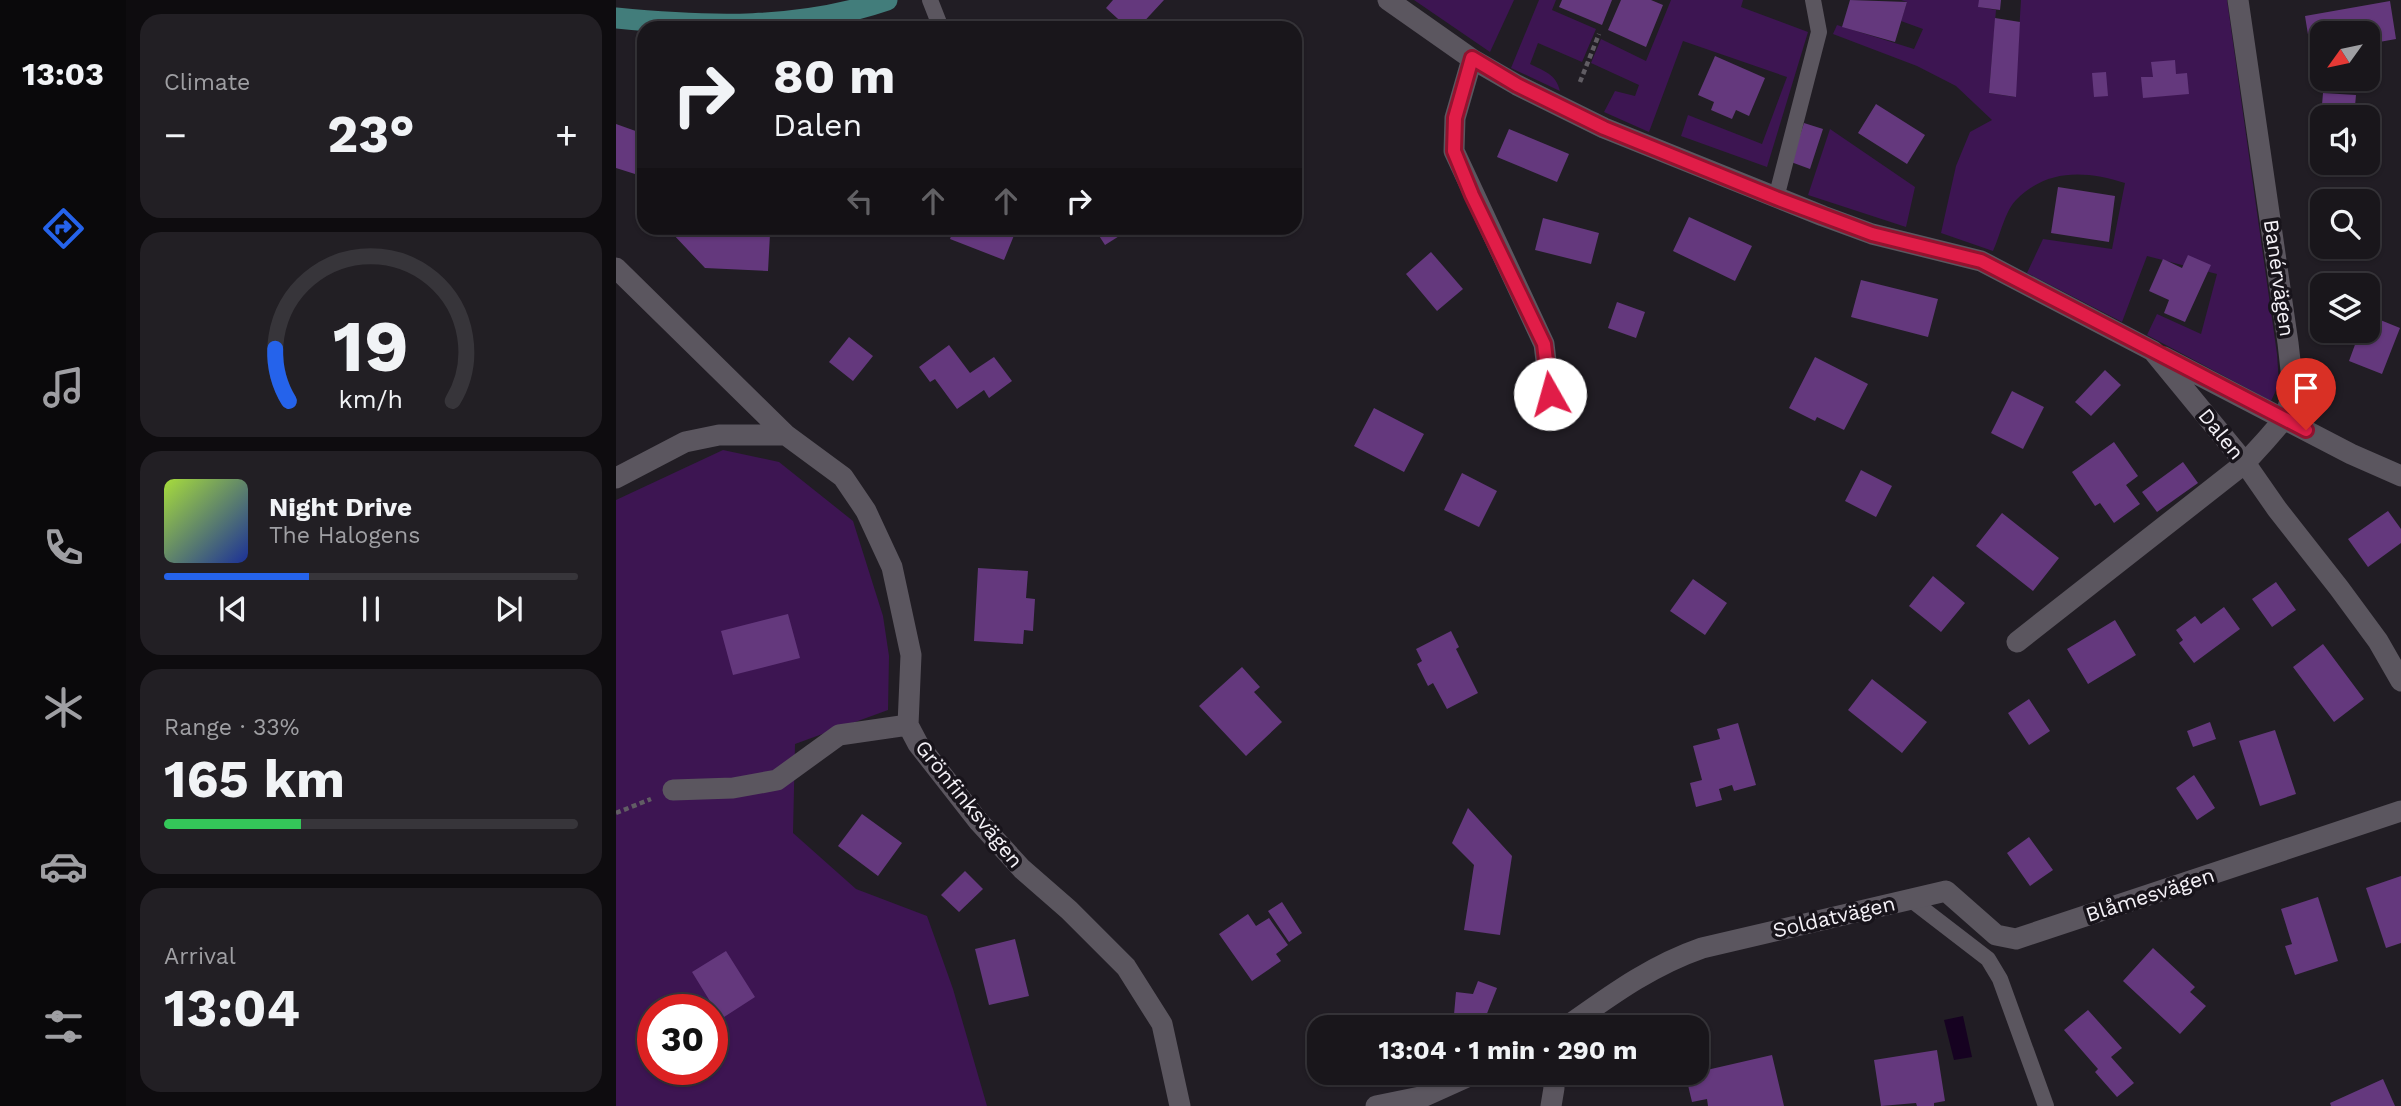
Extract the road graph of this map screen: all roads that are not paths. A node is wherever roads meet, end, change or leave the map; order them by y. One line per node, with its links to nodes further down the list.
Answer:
1 (887, 0): 8 (main road)
2 (930, 0): 9 (lane)
3 (1388, 0): 10 (street, Dalen)
4 (1813, 0): 11 (lane)
5 (2238, 0): 15 (street, Banérvägen)
6 (616, 18): 7 (main road)
7 (647, 21)
8 (790, 21)
9 (938, 21)
10 (1472, 58): 11 (street, Dalen); 14 (street)
11 (1776, 198): 13 (street, Dalen)
12 (616, 268): 16 (street, Grönfinksvägen)
13 (2153, 351): 15 (street); 17 (street, Dalen)
14 (1550, 394)
15 (2284, 418): 17 (street, Banérvägen); 18 (street)
16 (786, 435): 19 (street); 22 (street, Grönfinksvägen)
17 (2245, 463): 20 (street, Banérvägen); 21 (street, Dalen)
18 (2401, 476)
19 (616, 478)
20 (2017, 642)
21 (2401, 681)
22 (908, 725): 23 (street); 29 (street, Grönfinksvägen)
23 (673, 790)
24 (2401, 811): 25 (street, Blåmesvägen)
25 (1910, 899): 26 (street, Soldatvägen); 32 (lane, Soldatvägen)
26 (1583, 1015)
27 (1449, 1085): 30 (street)
28 (1554, 1085): 31 (street)
29 (1180, 1106)
30 (1377, 1106)
31 (1551, 1106)
32 (2046, 1106)

